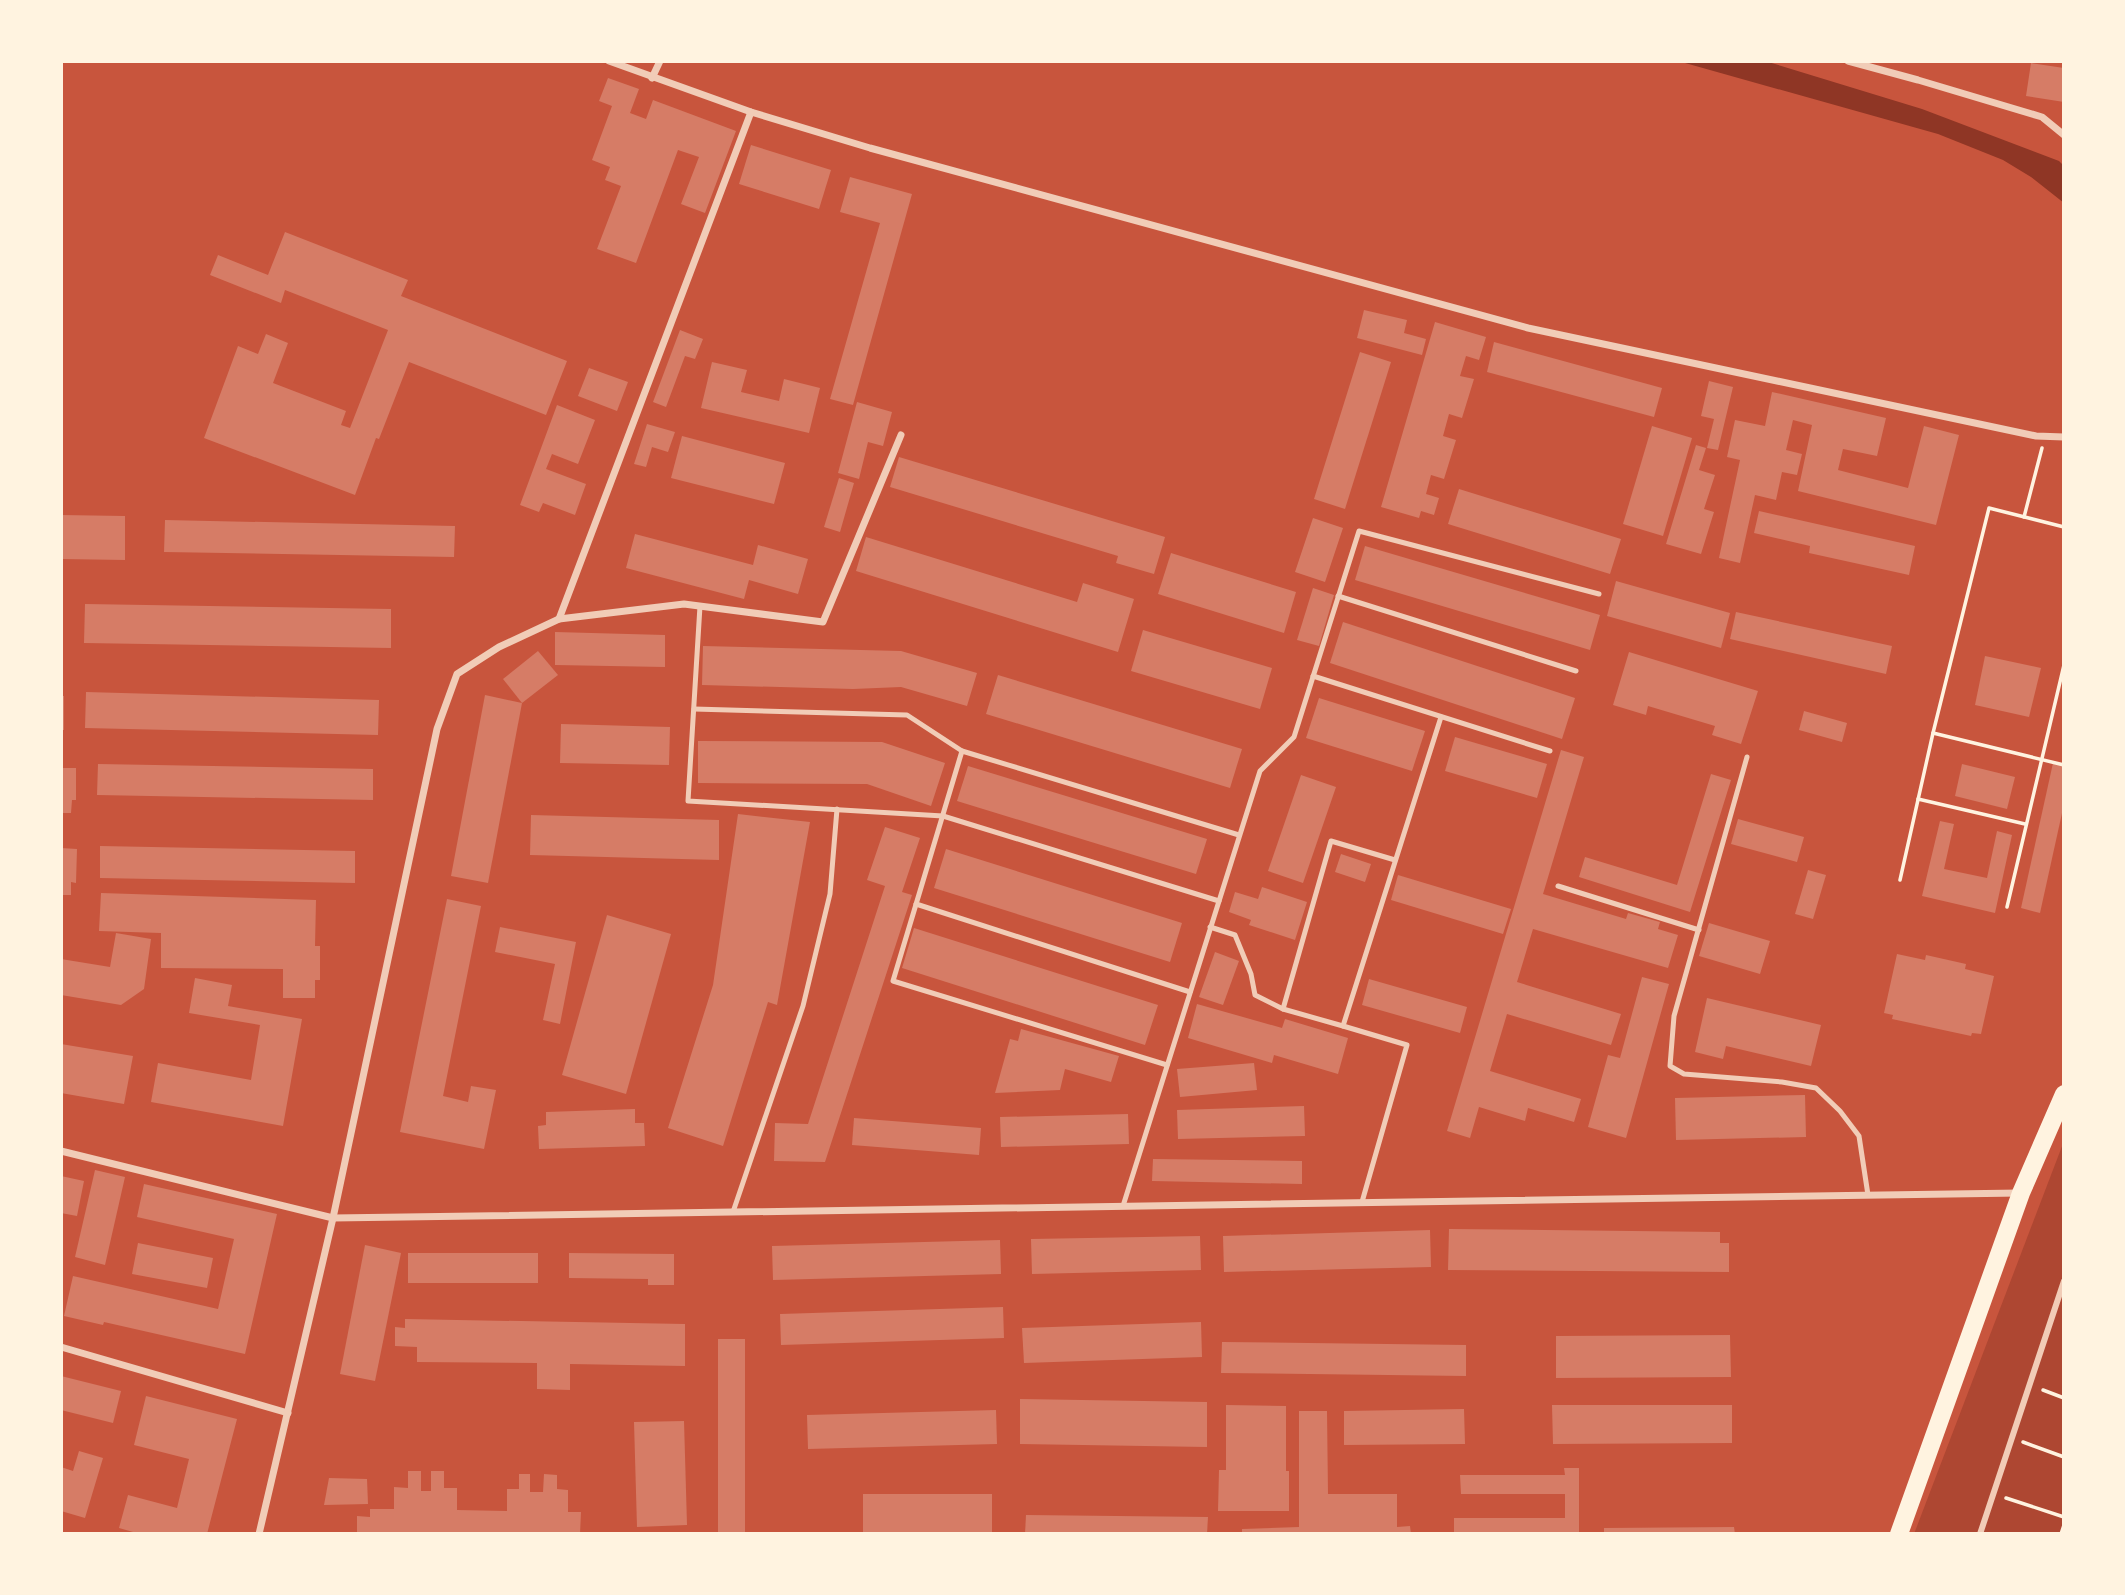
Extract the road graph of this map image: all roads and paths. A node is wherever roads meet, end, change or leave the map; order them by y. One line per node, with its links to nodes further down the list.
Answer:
1 (609, 61): 4 (street)
2 (660, 61): 4 (street)
3 (1848, 61): 6 (street)
4 (652, 78): 5 (street)
5 (751, 112): 8 (street); 15 (street)
6 (2064, 135)
7 (901, 435): 14 (street)
8 (2045, 436): 9 (street); 10 (path)
9 (2064, 438)
10 (2024, 517): 11 (path); 21 (path)
11 (2064, 527)
12 (1599, 594): 13 (lane)
13 (1338, 596): 17 (lane); 18 (lane)
14 (699, 606): 15 (street); 19 (lane)
15 (559, 619): 51 (street)
16 (2064, 665): 25 (path)
17 (1576, 671)
18 (1313, 676): 20 (lane); 31 (lane)
19 (694, 709): 22 (lane); 28 (lane)
20 (1441, 717): 23 (lane); 32 (lane)
21 (1933, 733): 25 (path); 27 (path)
22 (962, 751): 29 (lane); 31 (lane)
23 (1550, 751)
24 (1748, 757): 39 (lane)
25 (2040, 759): 26 (path); 30 (path)
26 (2064, 765)
27 (1918, 799): 30 (path); 33 (path)
28 (837, 809): 29 (lane); 50 (lane)
29 (943, 816): 35 (lane); 36 (lane)
30 (2025, 824): 37 (path)
31 (1239, 835): 35 (lane)
32 (1395, 860): 41 (lane); 42 (lane)
33 (1900, 880)
34 (1558, 886): 39 (lane)
35 (1219, 901): 38 (lane)
36 (916, 904): 40 (lane); 43 (lane)
37 (2007, 907)
38 (1210, 927): 40 (lane); 41 (lane)
39 (1699, 930): 47 (lane)
40 (1190, 992): 43 (lane)
41 (1283, 1009): 42 (lane)
42 (1342, 1026): 48 (lane)
43 (1167, 1065): 49 (lane)
44 (2064, 1094): 46 (main road)
45 (61, 1151): 51 (street)
46 (2021, 1193): 47 (street); 63 (main road)
47 (1868, 1195): 48 (street)
48 (1362, 1202): 49 (street)
49 (1123, 1206): 50 (street)
50 (733, 1212): 51 (street)
51 (333, 1217): 56 (street)
52 (2064, 1281): 54 (street)
53 (61, 1347): 56 (street)
54 (2029, 1386): 55 (path); 57 (street)
55 (2064, 1398)
56 (288, 1413): 62 (street)
57 (2012, 1439): 58 (path); 59 (street)
58 (2064, 1457)
59 (1994, 1494): 60 (path); 64 (street)
60 (2064, 1517)
61 (2064, 1525): 65 (path)
62 (259, 1534)
63 (1899, 1534)
64 (1980, 1534)
65 (2061, 1534)

